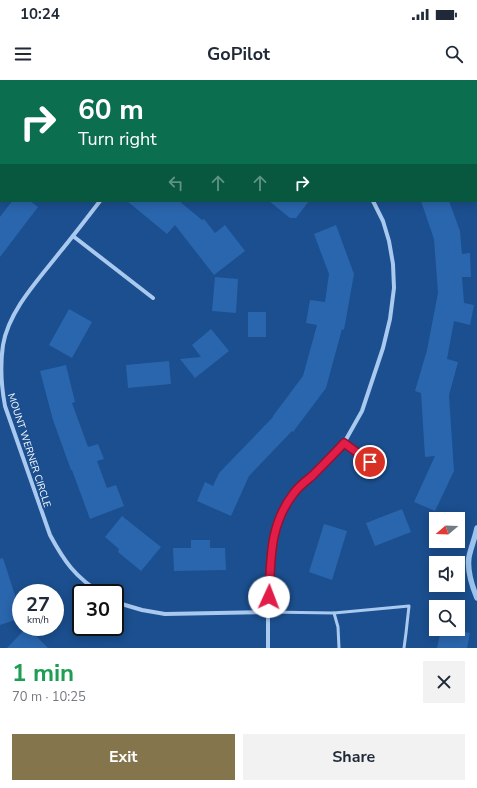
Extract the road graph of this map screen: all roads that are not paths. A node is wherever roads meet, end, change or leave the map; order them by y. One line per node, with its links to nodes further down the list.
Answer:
1 (99, 202): 3 (street, MOUNT WERNER CIRCLE)
2 (373, 202): 6 (street)
3 (73, 236): 4 (street); 5 (street, MOUNT WERNER CIRCLE)
4 (153, 298)
5 (1, 352): 8 (street, MOUNT WERNER CIRCLE)
6 (344, 443): 7 (street); 10 (street)
7 (370, 462)
8 (88, 584)
9 (124, 604): 10 (street)
10 (268, 612): 11 (lane); 12 (street)
11 (334, 613): 13 (lane); 14 (lane)
12 (268, 648)
13 (339, 648)
14 (404, 648)

